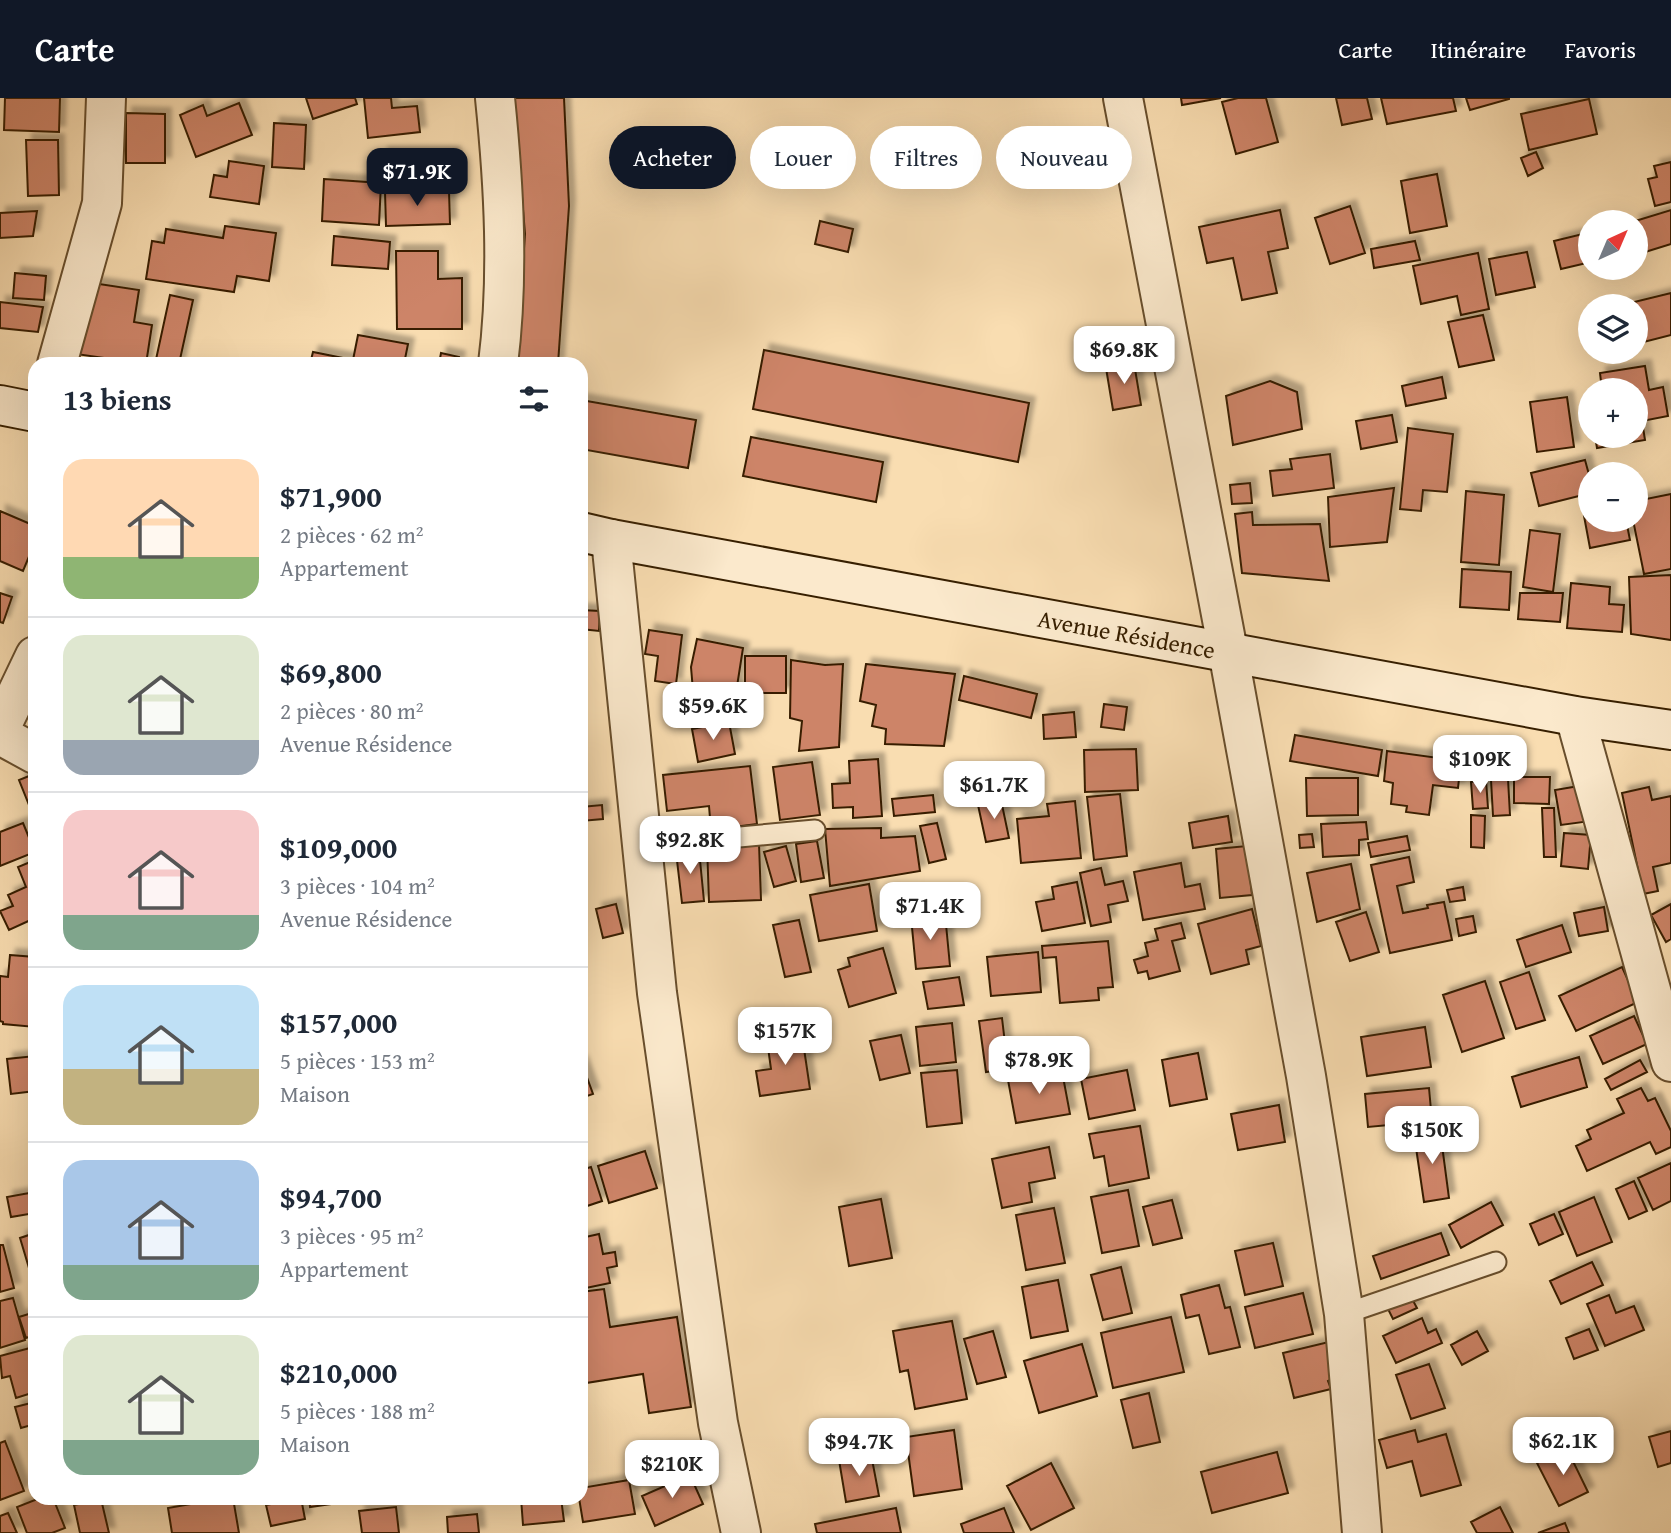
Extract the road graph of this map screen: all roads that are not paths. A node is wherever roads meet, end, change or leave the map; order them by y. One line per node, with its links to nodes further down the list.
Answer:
1 (106, 98): 4 (street)
2 (495, 98): 5 (street)
3 (1123, 98): 9 (street)
4 (59, 357)
5 (499, 357)
6 (0, 404): 7 (street)
7 (28, 410)
8 (596, 535): 9 (street, Avenue Résidence); 17 (street)
9 (1228, 651): 11 (street, Avenue Résidence); 20 (street)
10 (28, 671): 12 (street)
11 (1575, 716): 13 (street, Avenue Résidence); 18 (street)
12 (0, 729)
13 (1671, 730)
14 (0, 735): 15 (street)
15 (28, 750)
16 (815, 830): 17 (lane)
17 (642, 846): 21 (street)
18 (1671, 1062)
19 (1496, 1262): 20 (lane)
20 (1343, 1314): 22 (street)
21 (741, 1533)
22 (1362, 1533)

